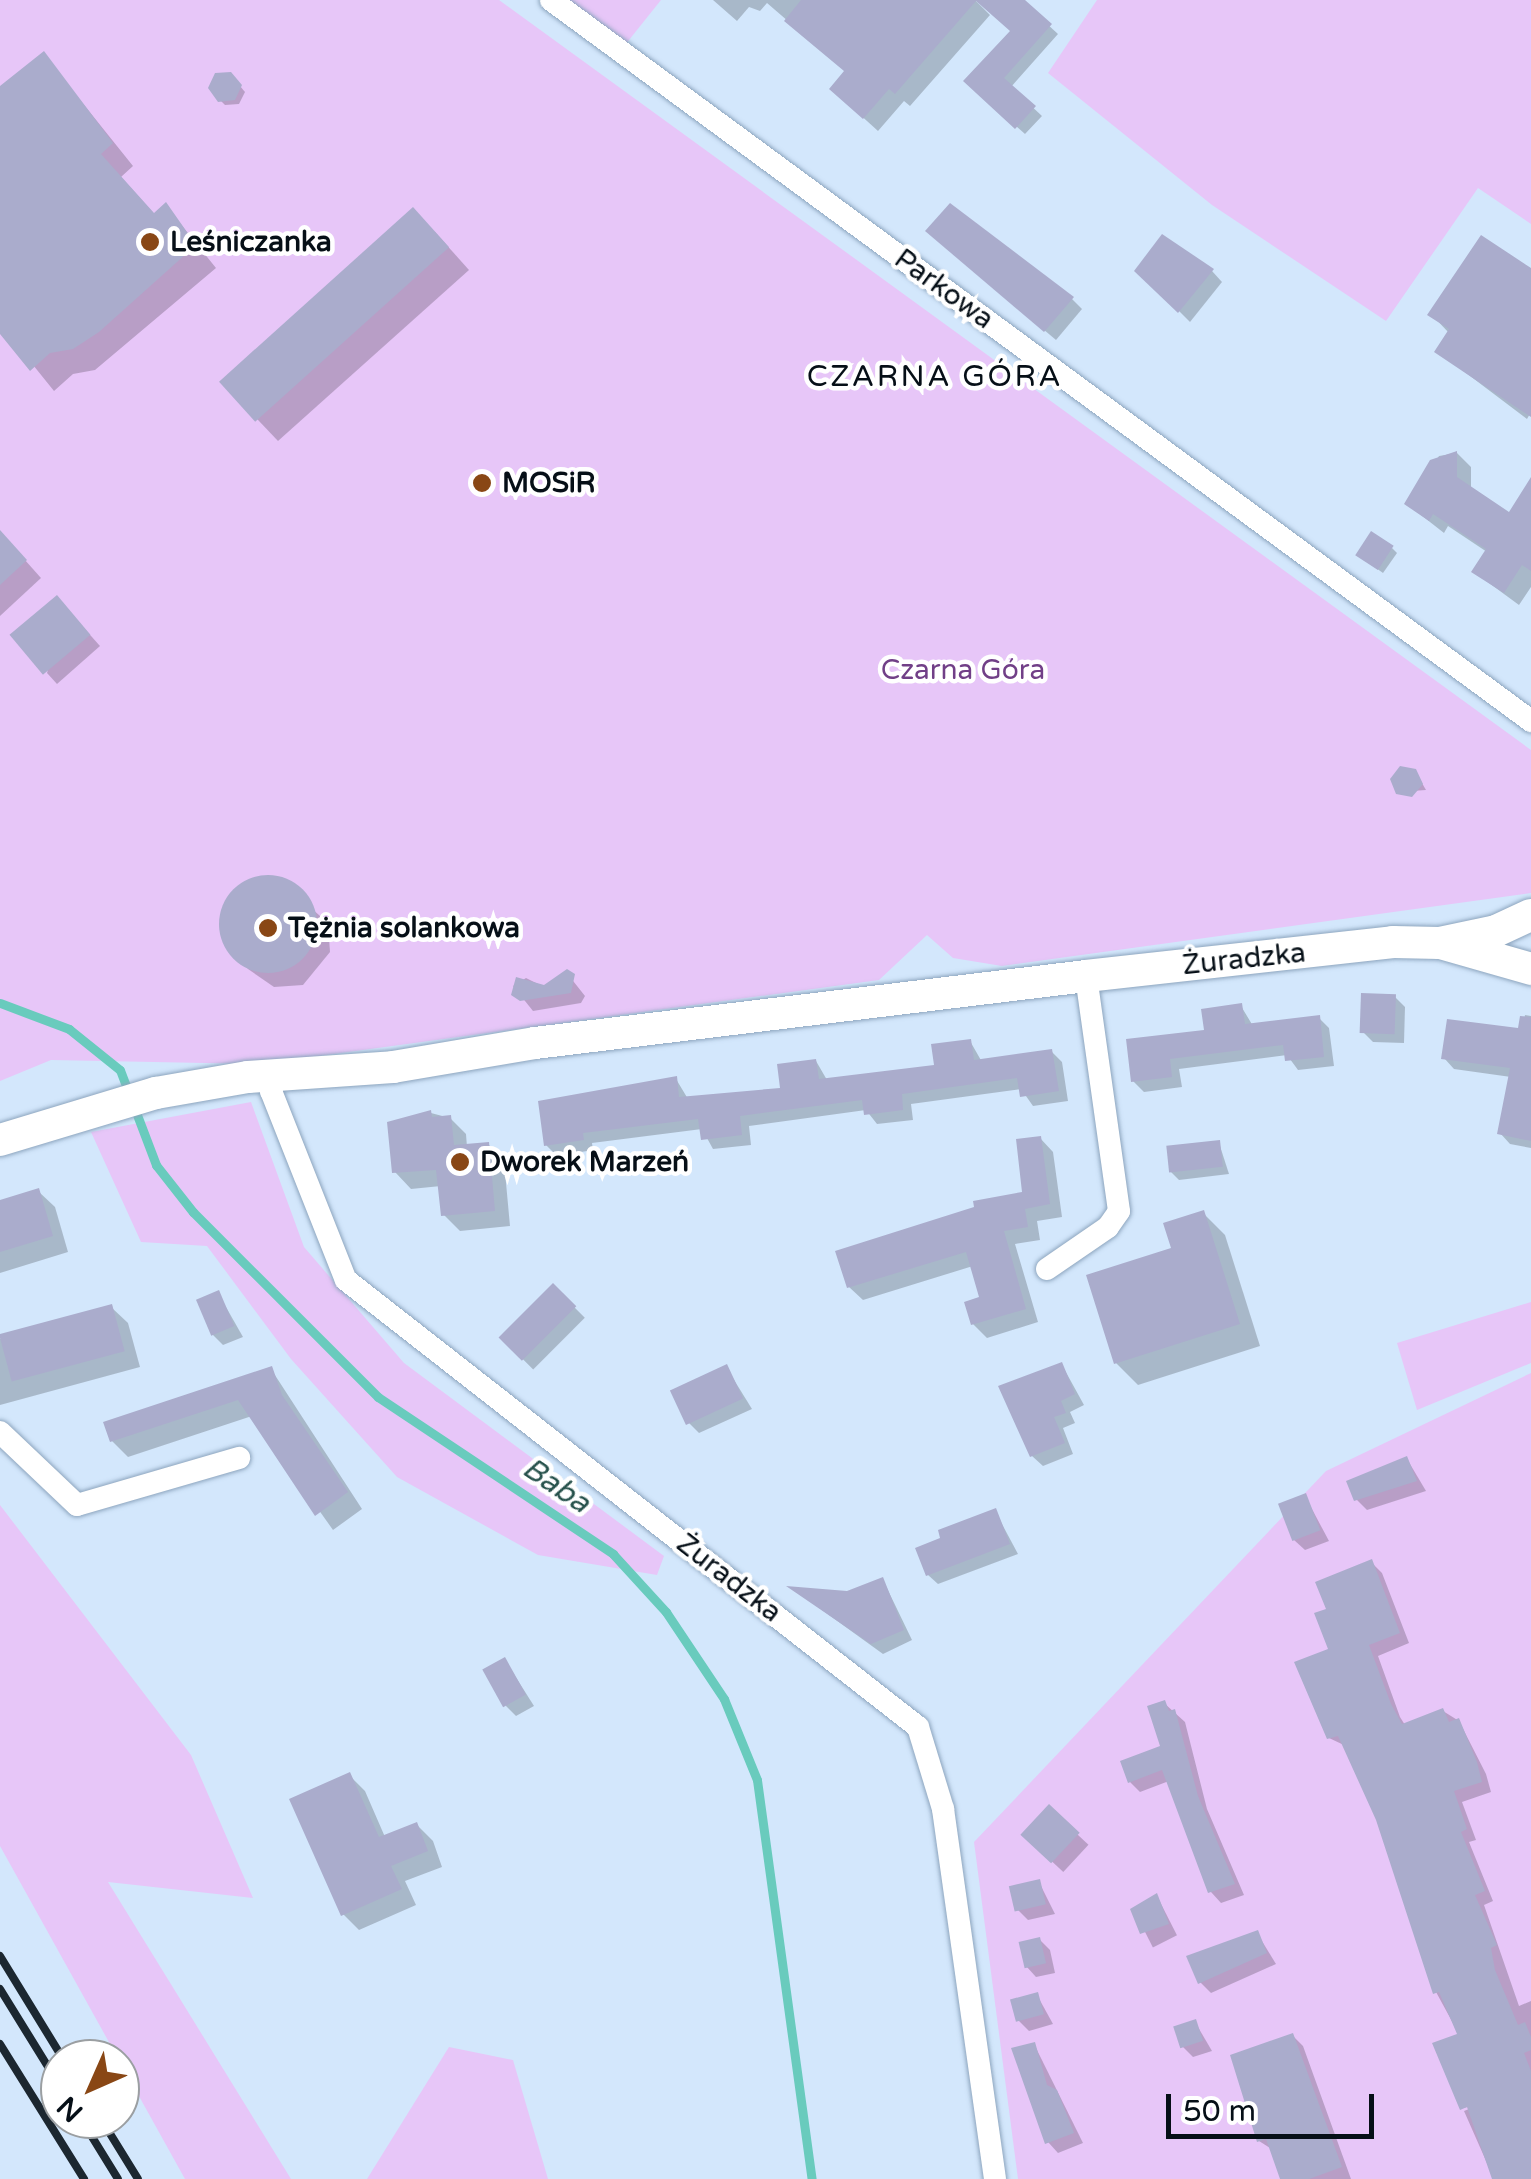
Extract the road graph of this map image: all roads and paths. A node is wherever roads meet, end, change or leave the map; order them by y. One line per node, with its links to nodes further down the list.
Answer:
1 (551, 0): 2 (street, Parkowa)
2 (1531, 721)
3 (1531, 915): 4 (street)
4 (1440, 943): 5 (street); 6 (street, Żuradzka)
5 (1531, 969)
6 (1086, 976): 7 (street, Żuradzka); 9 (street)
7 (275, 1080): 8 (street, Żuradzka); 12 (street, Żuradzka)
8 (0, 1140)
9 (1047, 1269)
10 (0, 1432): 11 (street)
11 (239, 1458)
12 (996, 2179)

